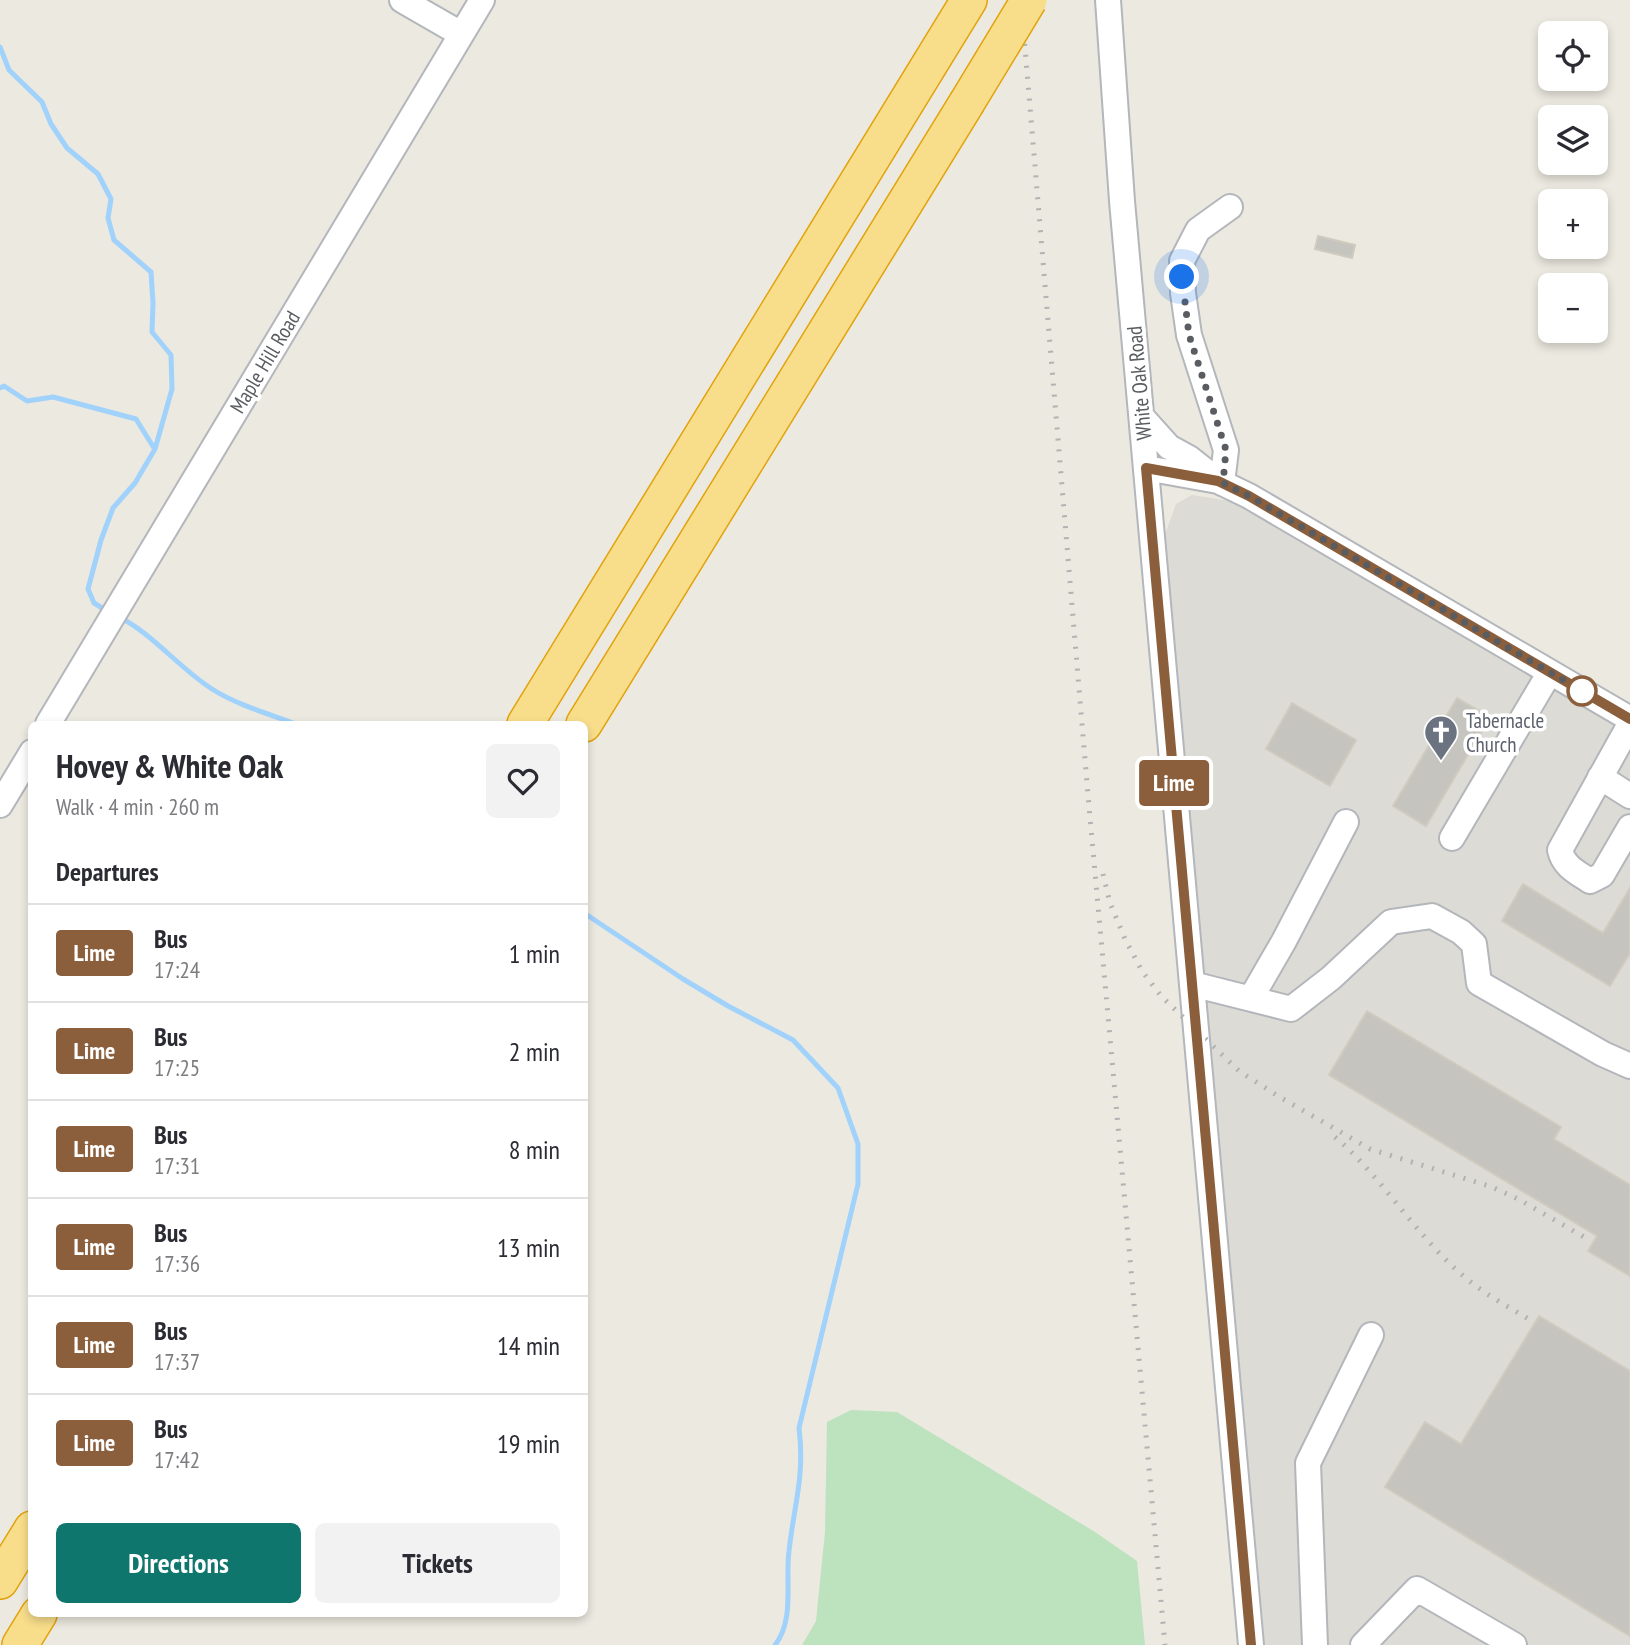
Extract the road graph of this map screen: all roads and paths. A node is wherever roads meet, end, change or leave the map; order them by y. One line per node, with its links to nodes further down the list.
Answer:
1 (402, 0): 6 (street)
2 (482, 0): 6 (street, Maple Hill Road)
3 (1029, 0): 14 (highway, bridge)
4 (1108, 0): 8 (street, White Oak Road)
5 (962, 11): 13 (highway)
6 (461, 34): 12 (street, Maple Hill Road)
7 (1230, 207): 10 (street)
8 (1142, 417): 9 (street, White Oak Road); 10 (street)
9 (1146, 468): 10 (street); 23 (street, White Oak Road)
10 (1220, 482): 11 (street)
11 (1550, 672): 15 (street); 22 (street)
12 (50, 721)
13 (527, 721)
14 (586, 721)
15 (1630, 722): 17 (street)
16 (28, 759): 19 (street)
17 (1600, 777): 18 (street); 21 (street)
18 (1630, 796)
19 (0, 805)
20 (1346, 822): 24 (street)
21 (1630, 827)
22 (1452, 838)
23 (1192, 984): 24 (street); 31 (street, White Oak Road)
24 (1251, 998): 25 (street)
25 (1630, 1066)
26 (1371, 1335): 32 (street)
27 (28, 1536): 28 (highway)
28 (0, 1581)
29 (37, 1617): 30 (highway)
30 (20, 1645)
31 (1251, 1645)
32 (1315, 1645)
33 (1363, 1645): 34 (street)
34 (1514, 1645)

